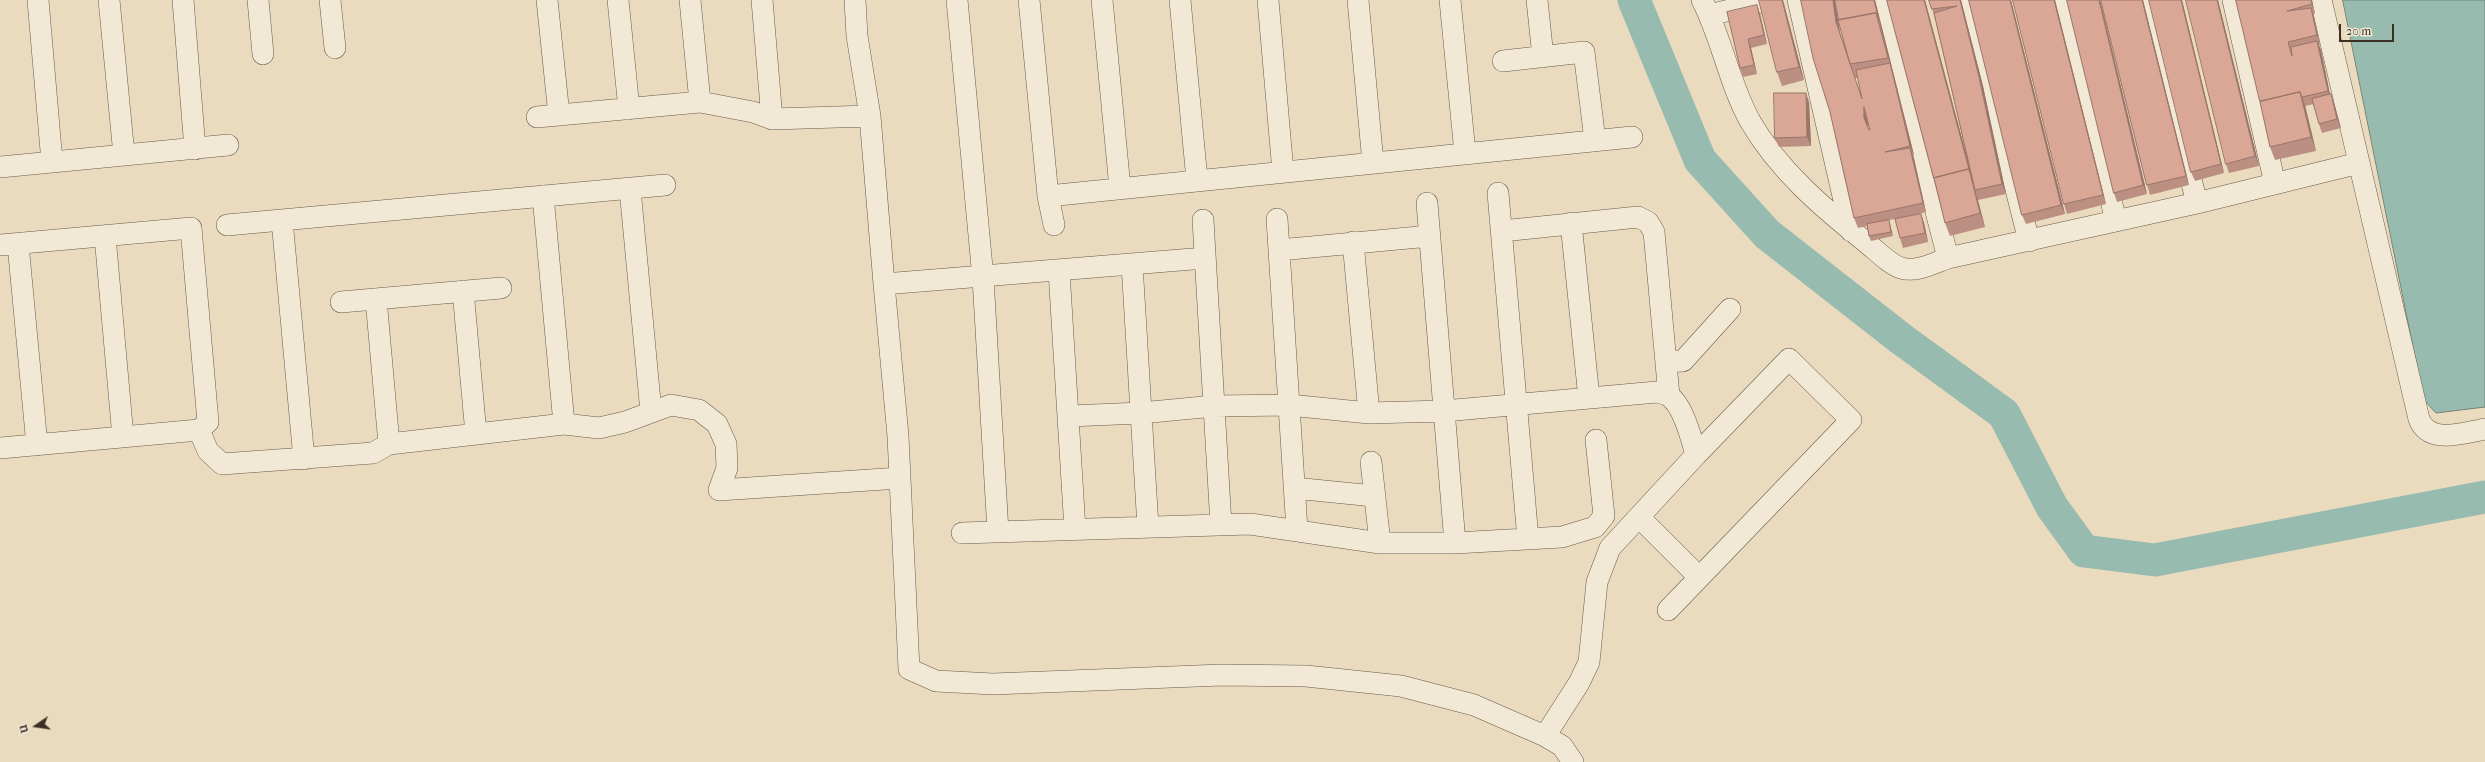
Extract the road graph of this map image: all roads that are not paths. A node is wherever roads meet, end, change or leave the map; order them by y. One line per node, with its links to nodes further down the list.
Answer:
1 (38, 0): 44 (street)
2 (109, 0): 43 (street)
3 (183, 0): 41 (street)
4 (258, 0): 29 (street)
5 (330, 0): 28 (street)
6 (547, 0): 34 (street)
7 (618, 0): 33 (street)
8 (690, 0): 32 (street)
9 (762, 0): 37 (street)
10 (855, 0): 35 (street)
11 (956, 0): 78 (street)
12 (1029, 0): 56 (street)
13 (1102, 0): 53 (street)
14 (1180, 0): 49 (street)
15 (1268, 0): 48 (street)
16 (1358, 0): 45 (street)
17 (1450, 0): 42 (street)
18 (1537, 0): 30 (street)
19 (1769, 0): 27 (street)
20 (1798, 0): 67 (street)
21 (1881, 0): 75 (street)
22 (1968, 0): 70 (street)
23 (2059, 0): 62 (street)
24 (2145, 0): 58 (street)
25 (2233, 0): 50 (street)
26 (2321, 0): 46 (street)
27 (1706, 8): 67 (street)
28 (335, 48)
29 (263, 54)
30 (1542, 57): 31 (street); 39 (street)
31 (1503, 62)
32 (700, 102): 33 (street); 37 (street)
33 (628, 109): 34 (street)
34 (559, 115): 36 (street)
35 (870, 116): 37 (street); 79 (street)
36 (537, 117)
37 (772, 119)
38 (1632, 137): 39 (street)
39 (1595, 140): 42 (street)
40 (228, 145): 41 (street)
41 (195, 148): 43 (street)
42 (1465, 153): 45 (street)
43 (124, 155): 44 (street)
44 (52, 162): 47 (street)
45 (1373, 163): 48 (street)
46 (2359, 163): 50 (street); 97 (street)
47 (0, 167)
48 (1283, 172): 49 (street)
49 (1197, 180): 53 (street)
50 (2275, 184): 58 (street)
51 (664, 185): 52 (street)
52 (630, 188): 55 (street); 92 (street)
53 (1120, 188): 56 (street)
54 (1498, 193): 66 (street)
55 (543, 196): 60 (street); 96 (street)
56 (1048, 196): 64 (street)
57 (1427, 203): 69 (street)
58 (2197, 203): 62 (street)
59 (1277, 219): 73 (street)
60 (282, 220): 65 (street); 106 (street)
61 (1203, 220): 74 (street)
62 (2116, 220): 70 (street)
63 (1571, 223): 66 (street); 85 (street); 87 (street)
64 (1054, 224)
65 (227, 225)
66 (1502, 231): 88 (street)
67 (1851, 231): 75 (street)
68 (105, 236): 72 (street); 98 (street); 100 (street)
69 (1430, 236): 71 (street); 91 (street)
70 (2029, 241): 75 (street)
71 (1353, 242): 73 (street); 93 (street)
72 (9, 244): 103 (street)
73 (1279, 250): 89 (street)
74 (1205, 258): 76 (street); 90 (street)
75 (1948, 258)
76 (1132, 264): 77 (street); 94 (street)
77 (1059, 271): 78 (street); 95 (street)
78 (983, 278): 79 (street); 116 (street)
79 (884, 284): 108 (street)
80 (501, 288): 81 (street)
81 (463, 291): 82 (street); 99 (street)
82 (376, 299): 83 (street); 102 (street)
83 (341, 302)
84 (1730, 309): 85 (street)
85 (1666, 362): 86 (street)
86 (1669, 396): 87 (street); 105 (street)
87 (1588, 398): 88 (street)
88 (1517, 403): 91 (street); 118 (street)
89 (1289, 405): 90 (street); 93 (street); 109 (street)
90 (1214, 406): 94 (street); 112 (street)
91 (1444, 411): 93 (street); 120 (street)
92 (651, 412): 96 (street); 108 (street)
93 (1369, 412)
94 (1141, 413): 95 (street); 113 (street)
95 (1069, 416): 114 (street)
96 (564, 424): 99 (street)
97 (2485, 429)
98 (198, 430): 100 (street); 106 (street)
99 (476, 434): 102 (street)
100 (123, 437): 103 (street)
101 (1596, 440): 118 (street)
102 (389, 444): 106 (street)
103 (37, 445): 104 (street)
104 (0, 448)
105 (1696, 455): 111 (street); 121 (street)
106 (304, 459)
107 (1371, 462): 110 (street)
108 (900, 478): 123 (street)
109 (1294, 488): 110 (street); 115 (street)
110 (1374, 496): 119 (street)
111 (1638, 517): 121 (street); 123 (street)
112 (1221, 525): 113 (street); 115 (street)
113 (1148, 527): 114 (street)
114 (1075, 530): 116 (street)
115 (1297, 530): 119 (street)
116 (998, 532): 117 (street)
117 (962, 533)
118 (1528, 540): 120 (street)
119 (1380, 543): 120 (street)
120 (1455, 543)
121 (1699, 577): 122 (street)
122 (1668, 610)
123 (1544, 736): 124 (street)
124 (1573, 762)

